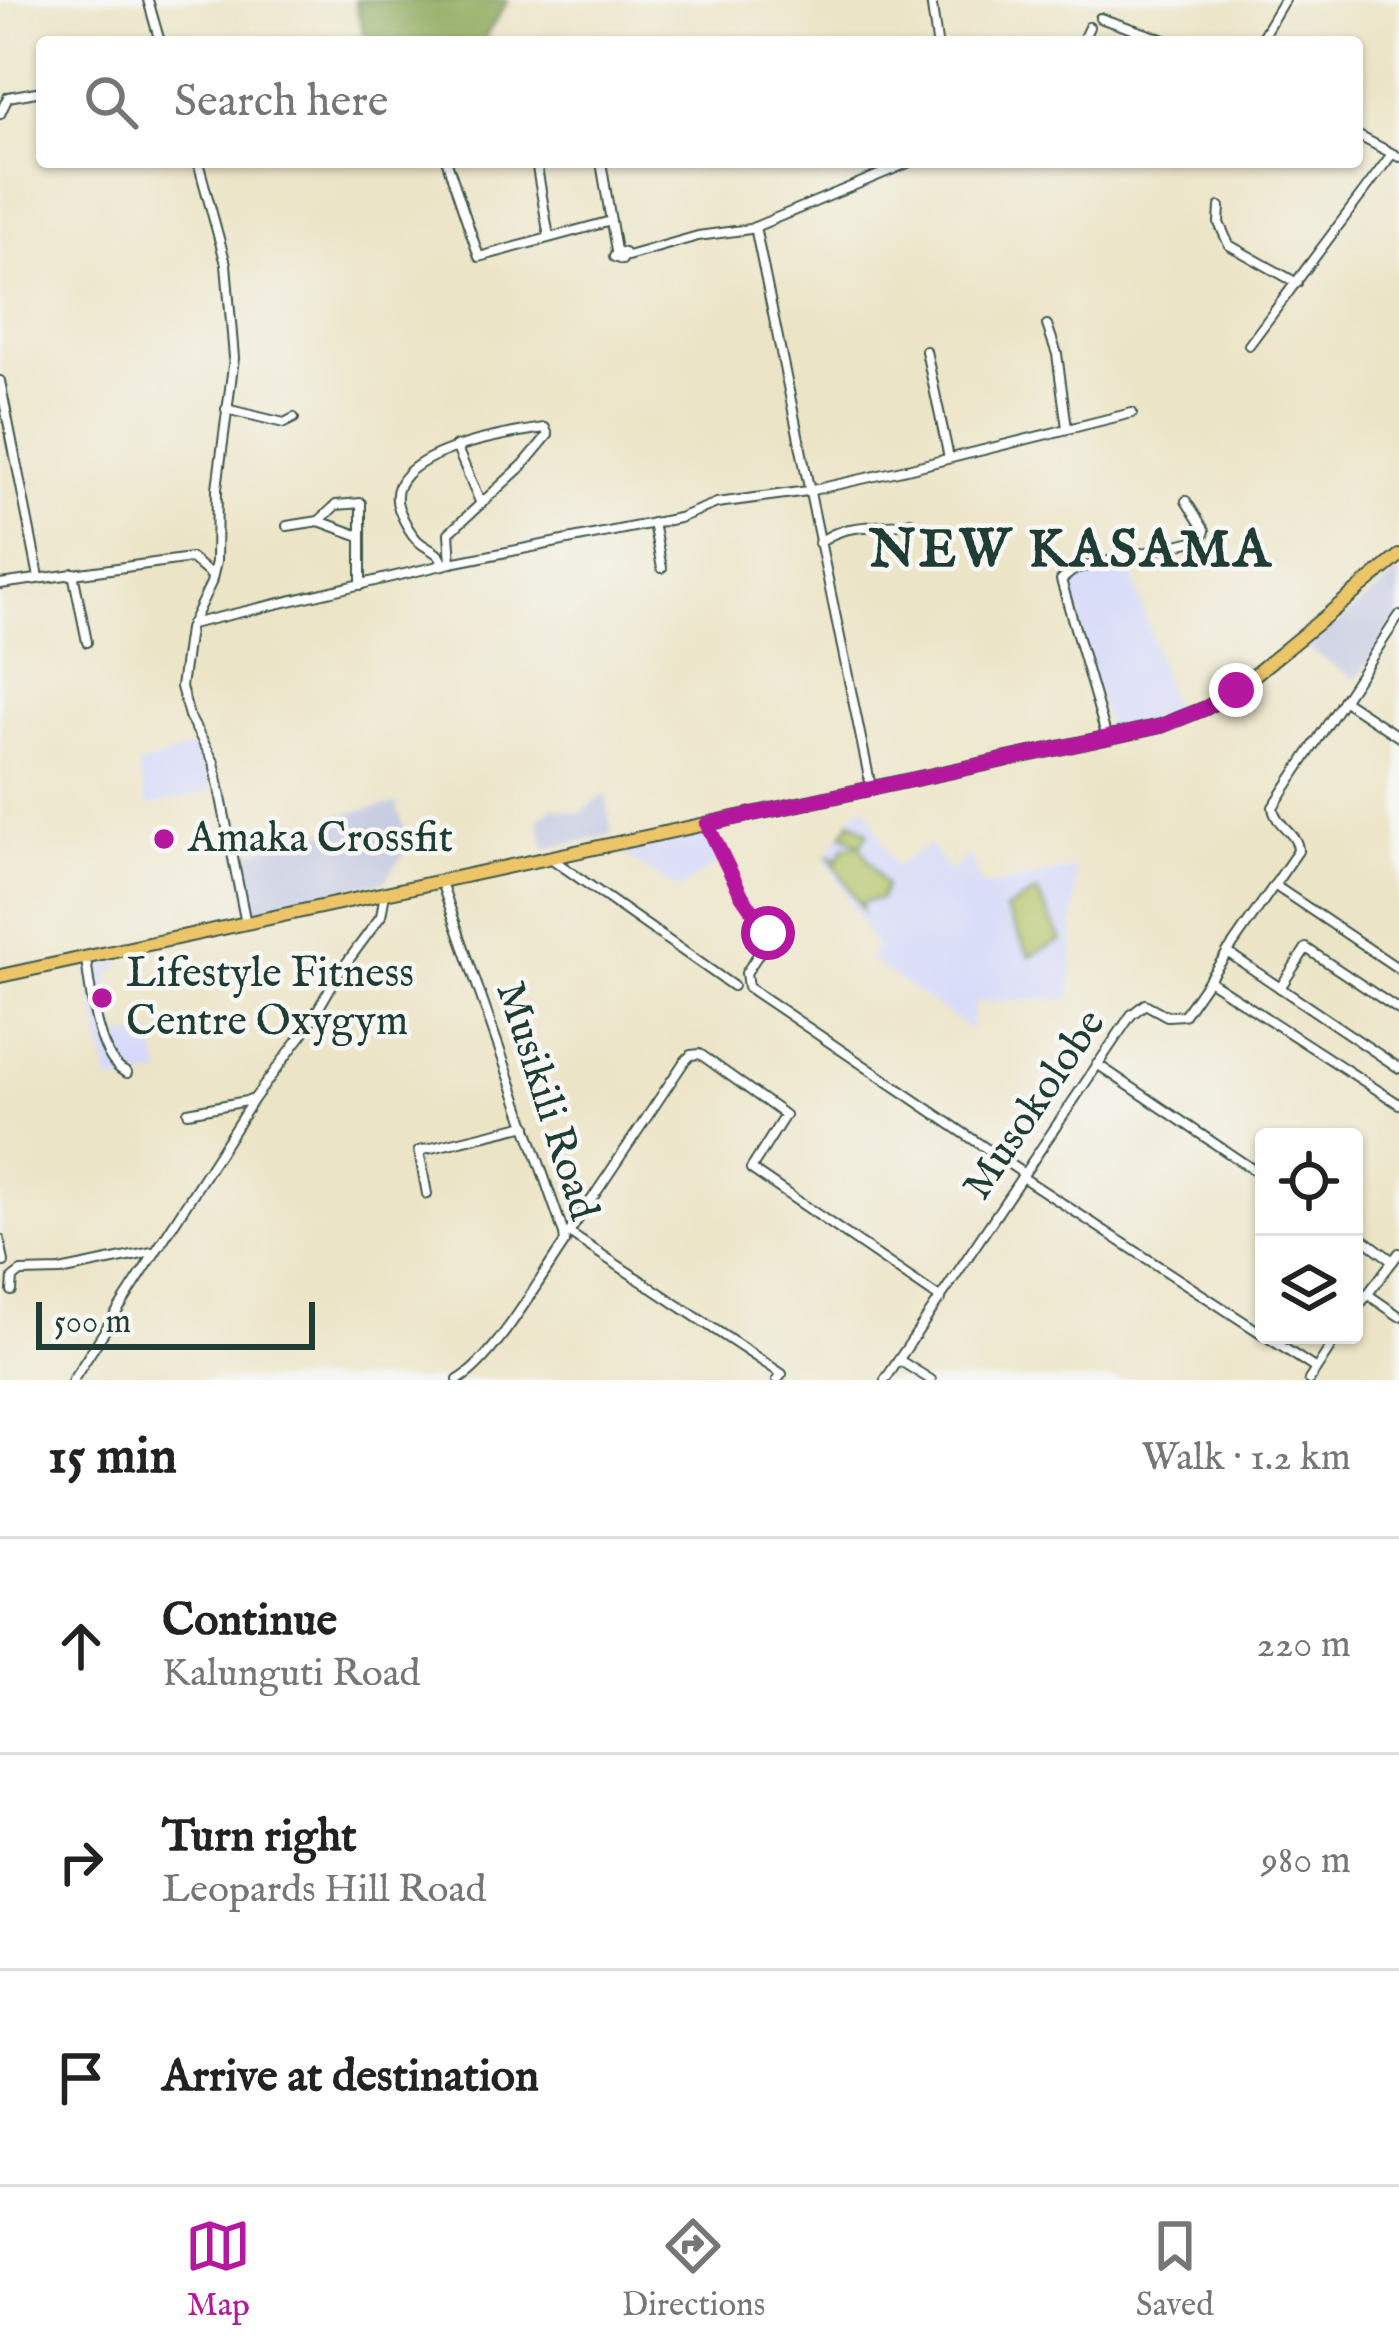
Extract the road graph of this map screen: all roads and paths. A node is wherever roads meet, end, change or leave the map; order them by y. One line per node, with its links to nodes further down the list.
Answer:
1 (148, 0): 6 (street)
2 (931, 0): 7 (street)
3 (1284, 0): 10 (street)
4 (1100, 18): 9 (street)
5 (1089, 27): 8 (street)
6 (158, 36)
7 (936, 36)
8 (1085, 36)
9 (1153, 36)
10 (1263, 36)
11 (36, 92): 12 (street)
12 (0, 114)
13 (1363, 138): 14 (street)
14 (1396, 155): 24 (street)
15 (200, 168): 29 (street)
16 (449, 168): 23 (street)
17 (537, 168): 23 (street)
18 (602, 168): 21 (street)
19 (896, 168): 22 (street)
20 (1220, 207): 24 (street)
21 (611, 221): 22 (street); 23 (street)
22 (753, 228): 35 (street)
23 (549, 237)
24 (1298, 283): 26 (street)
25 (1047, 326): 32 (street)
26 (1250, 345)
27 (926, 352): 34 (street)
28 (0, 381): 48 (street)
29 (226, 410): 31 (street); 49 (street)
30 (1132, 412): 32 (street)
31 (294, 418)
32 (1067, 428): 34 (street)
33 (456, 446): 37 (street); 37 (street); 45 (street)
34 (949, 458): 35 (street)
35 (808, 491): 39 (street); 43 (street)
36 (1186, 501): 58 (street)
37 (481, 504): 45 (street)
38 (319, 521): 41 (street); 42 (street); 42 (street)
39 (653, 523): 45 (street); 46 (street)
40 (911, 523): 43 (street)
41 (287, 526)
42 (361, 536): 51 (street)
43 (818, 544): 59 (street)
44 (1399, 556): 58 (main road)
45 (447, 564): 51 (street)
46 (662, 568)
47 (73, 573): 48 (street); 49 (street); 55 (street)
48 (39, 578): 50 (street)
49 (212, 578): 53 (street)
50 (0, 584)
51 (362, 585): 53 (street)
52 (1399, 616): 54 (street, Musokolobe)
53 (191, 624): 65 (street)
54 (1396, 628): 56 (street, Musokolobe)
55 (87, 642)
56 (1343, 700): 57 (street); 63 (street, Musokolobe)
57 (1399, 737)
58 (1106, 738): 59 (main road)
59 (872, 789): 60 (main road)
60 (707, 824): 61 (main road); 82 (street)
61 (551, 858): 62 (main road); 71 (street)
62 (440, 882): 64 (main road); 80 (street, Musikili Road)
63 (1274, 885): 66 (street, Musokolobe); 68 (street)
64 (385, 894): 65 (main road); 77 (street)
65 (246, 924): 67 (main road)
66 (1227, 952): 70 (street, Musokolobe); 72 (street)
67 (86, 957): 69 (main road); 76 (street)
68 (1399, 969)
69 (0, 976)
70 (1208, 980): 74 (street, Musokolobe); 78 (street)
71 (733, 986)
72 (1280, 988): 73 (street); 75 (street)
73 (1399, 1010)
74 (1097, 1064): 81 (street); 82 (street, Musokolobe)
75 (1399, 1068)
76 (127, 1073)
77 (254, 1100): 79 (street); 87 (street)
78 (1399, 1104)
79 (188, 1112)
80 (527, 1125): 83 (street); 84 (street, Musikili Road)
81 (1255, 1171)
82 (1023, 1176): 92 (street, Musokolobe); 97 (street)
83 (428, 1194)
84 (567, 1233): 92 (street); 99 (street, Musikili Road); 100 (street)
85 (1361, 1236): 88 (street)
86 (0, 1240): 89 (street)
87 (153, 1252): 90 (street); 98 (street)
88 (1396, 1257): 91 (street)
89 (4, 1262)
90 (13, 1291)
91 (1367, 1294): 93 (street); 94 (street)
92 (941, 1299): 96 (street, Musokolobe)
93 (1363, 1300)
94 (1399, 1316)
95 (1332, 1344): 97 (street)
96 (899, 1360): 101 (street, Musokolobe); 102 (street)
97 (1316, 1369): 103 (street)
98 (73, 1380)
99 (458, 1380)
100 (777, 1380)
101 (885, 1380)
102 (931, 1380)
103 (1309, 1380)

